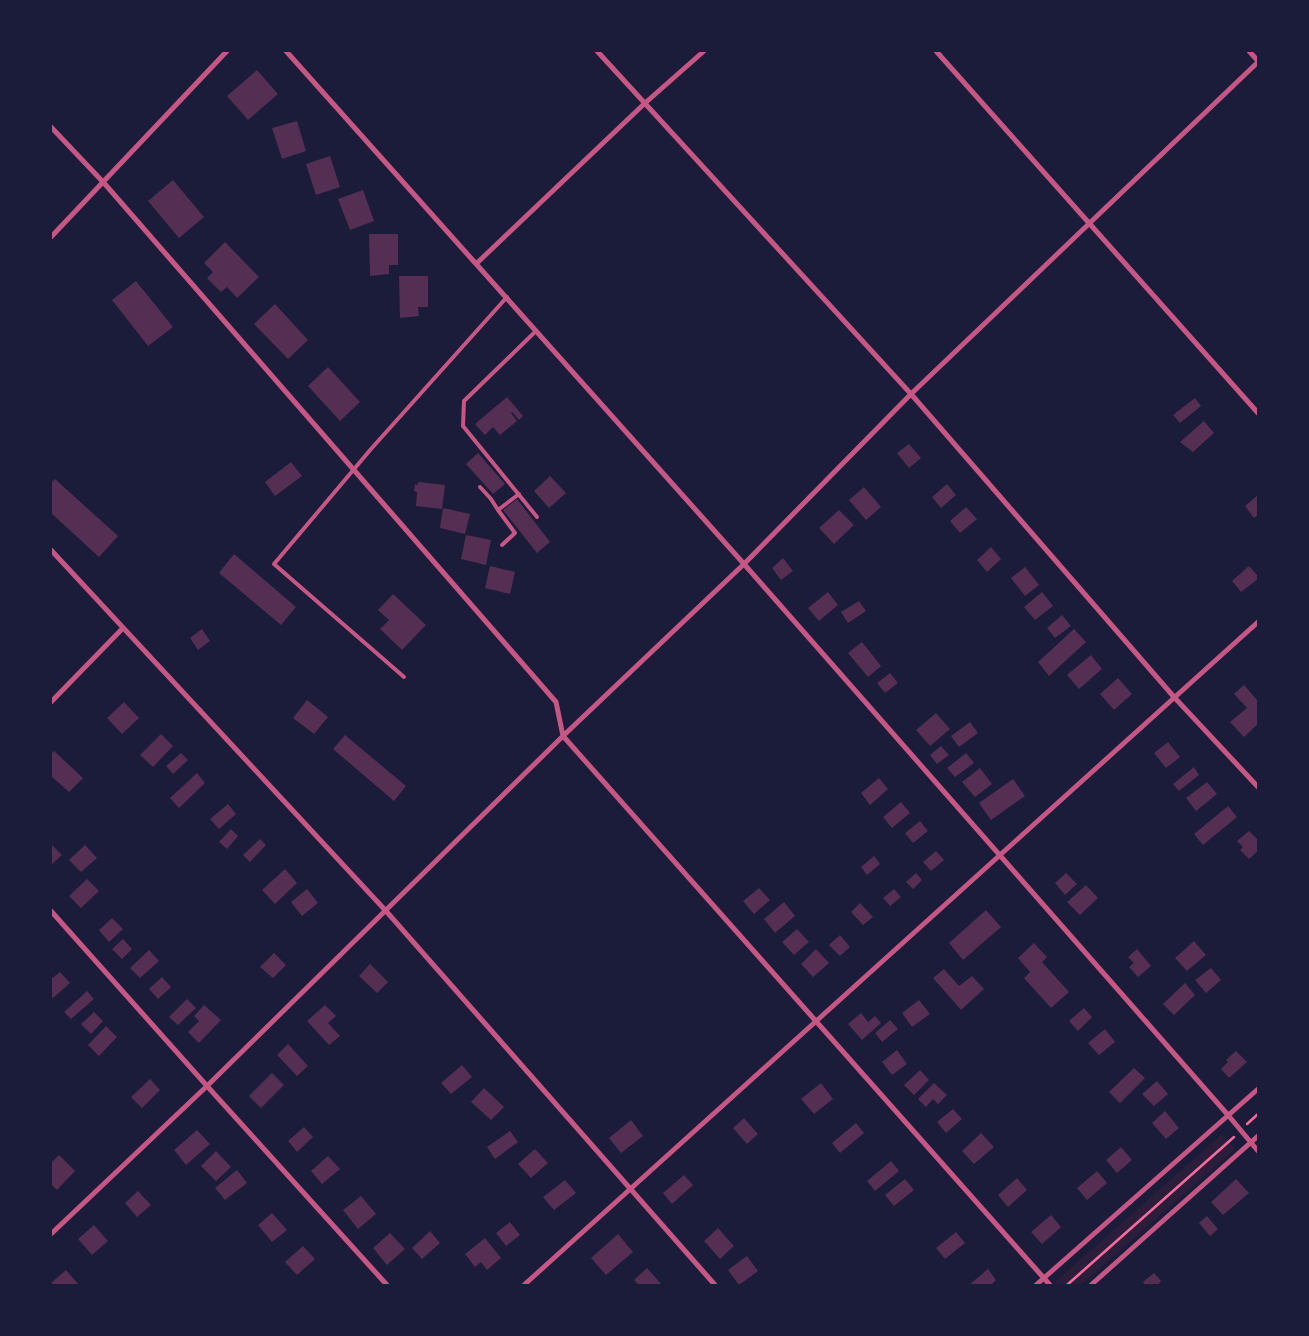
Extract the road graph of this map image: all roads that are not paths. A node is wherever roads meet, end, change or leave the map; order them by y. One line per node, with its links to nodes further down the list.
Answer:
1 (227, 51): 10 (street)
2 (286, 51): 13 (street)
3 (597, 51): 8 (street)
4 (704, 51): 8 (street)
5 (936, 51): 11 (street)
6 (1249, 51): 7 (street)
7 (1258, 62): 11 (street)
8 (644, 104): 13 (street); 16 (street)
9 (51, 126): 10 (street)
10 (104, 183): 12 (street); 18 (street)
11 (1090, 224): 16 (street); 17 (street)
12 (51, 238)
13 (477, 263): 14 (street)
14 (507, 297): 15 (street); 18 (lane)
15 (536, 330): 20 (lane); 25 (street)
16 (911, 394): 25 (street); 29 (street)
17 (1258, 413)
18 (354, 470): 28 (lane); 31 (street)
19 (480, 487): 21 (lane)
20 (519, 494): 21 (lane); 22 (lane)
21 (498, 510): 23 (lane)
22 (537, 517)
23 (502, 545)
24 (51, 550): 27 (street)
25 (744, 564): 31 (street); 33 (street)
26 (1258, 622): 29 (street)
27 (123, 628): 30 (street); 35 (street)
28 (404, 677)
29 (1174, 697): 32 (street); 33 (street)
30 (51, 702)
31 (563, 736): 35 (street); 36 (street)
32 (1258, 787)
33 (999, 856): 36 (street); 39 (street)
34 (51, 911): 37 (street)
35 (386, 911): 37 (street); 43 (street)
36 (816, 1021): 43 (street); 45 (street)
37 (207, 1086): 44 (street); 46 (street)
38 (1258, 1089): 39 (street)
39 (1228, 1115): 41 (street); 45 (street)
40 (1258, 1136): 41 (street)
41 (1250, 1143): 42 (street); 51 (street)
42 (1258, 1151)
43 (630, 1188): 47 (street); 48 (street)
44 (51, 1234)
45 (1044, 1278): 49 (street); 50 (street)
46 (387, 1285)
47 (524, 1285)
48 (715, 1285)
49 (1036, 1285)
50 (1050, 1285)
51 (1091, 1285)

